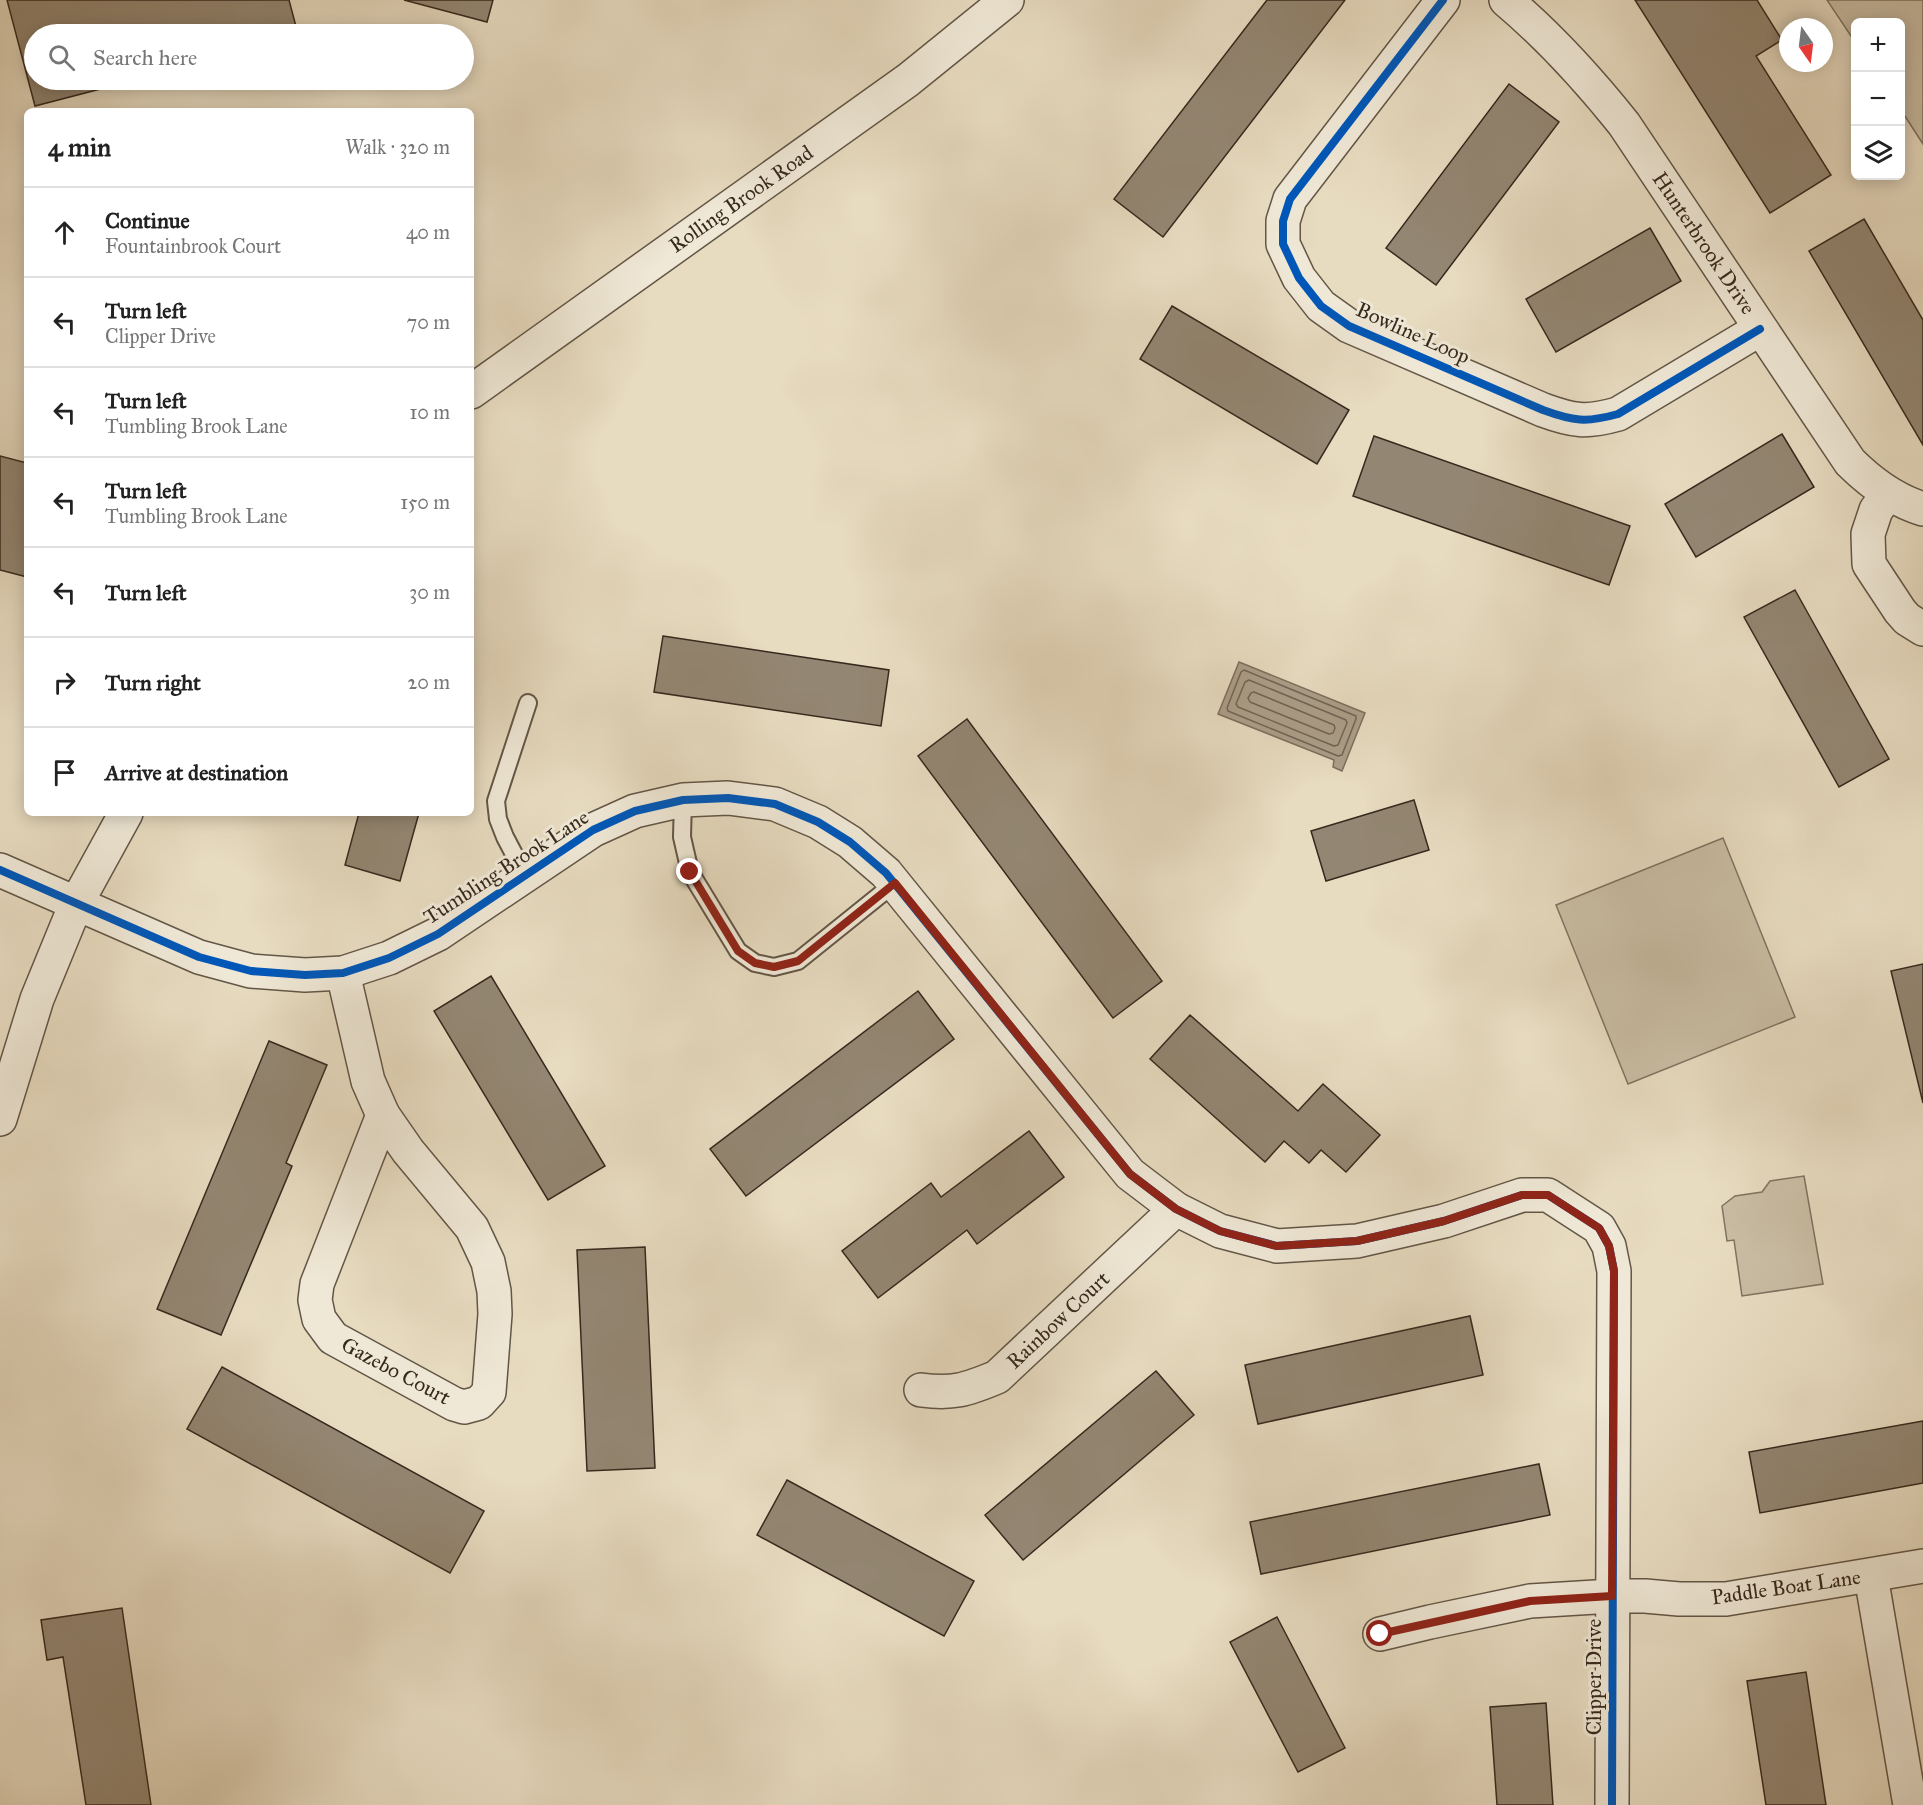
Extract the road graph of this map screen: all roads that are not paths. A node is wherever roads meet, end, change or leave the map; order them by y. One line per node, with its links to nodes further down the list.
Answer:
1 (1007, 0): 5 (street, Rolling Brook Road)
2 (1443, 0): 4 (street, Bowline Loop)
3 (1506, 0): 4 (street, Hunterbrook Drive)
4 (1760, 328): 6 (street, Hunterbrook Drive)
5 (474, 390)
6 (1888, 494): 7 (street, Hunterbrook Drive); 8 (street)
7 (1923, 509)
8 (1923, 629)
9 (528, 703): 13 (lane)
10 (683, 800): 13 (street, Tumbling Brook Lane); 14 (street, Tumbling Brook Lane); 14 (lane)
11 (124, 816): 15 (street)
12 (0, 870): 15 (street, Tumbling Brook Lane)
13 (525, 875): 16 (street, Tumbling Brook Lane)
14 (895, 883): 19 (street, Tumbling Brook Lane)
15 (76, 904): 16 (street, Tumbling Brook Lane); 18 (street)
16 (343, 973): 17 (street, Gazebo Court)
17 (383, 1115): 17 (street, Gazebo Court)
18 (0, 1119)
19 (1176, 1209): 20 (street, Tumbling Brook Lane); 21 (street, Rainbow Court)
20 (1599, 1228): 24 (street, Clipper Drive)
21 (921, 1390)
22 (1923, 1566): 23 (street, Paddle Boat Lane)
23 (1871, 1575): 24 (street, Paddle Boat Lane); 27 (street)
24 (1612, 1596): 25 (street, Paddle Boat Lane); 26 (street, Clipper Drive)
25 (1380, 1634)
26 (1612, 1805)
27 (1910, 1805)

